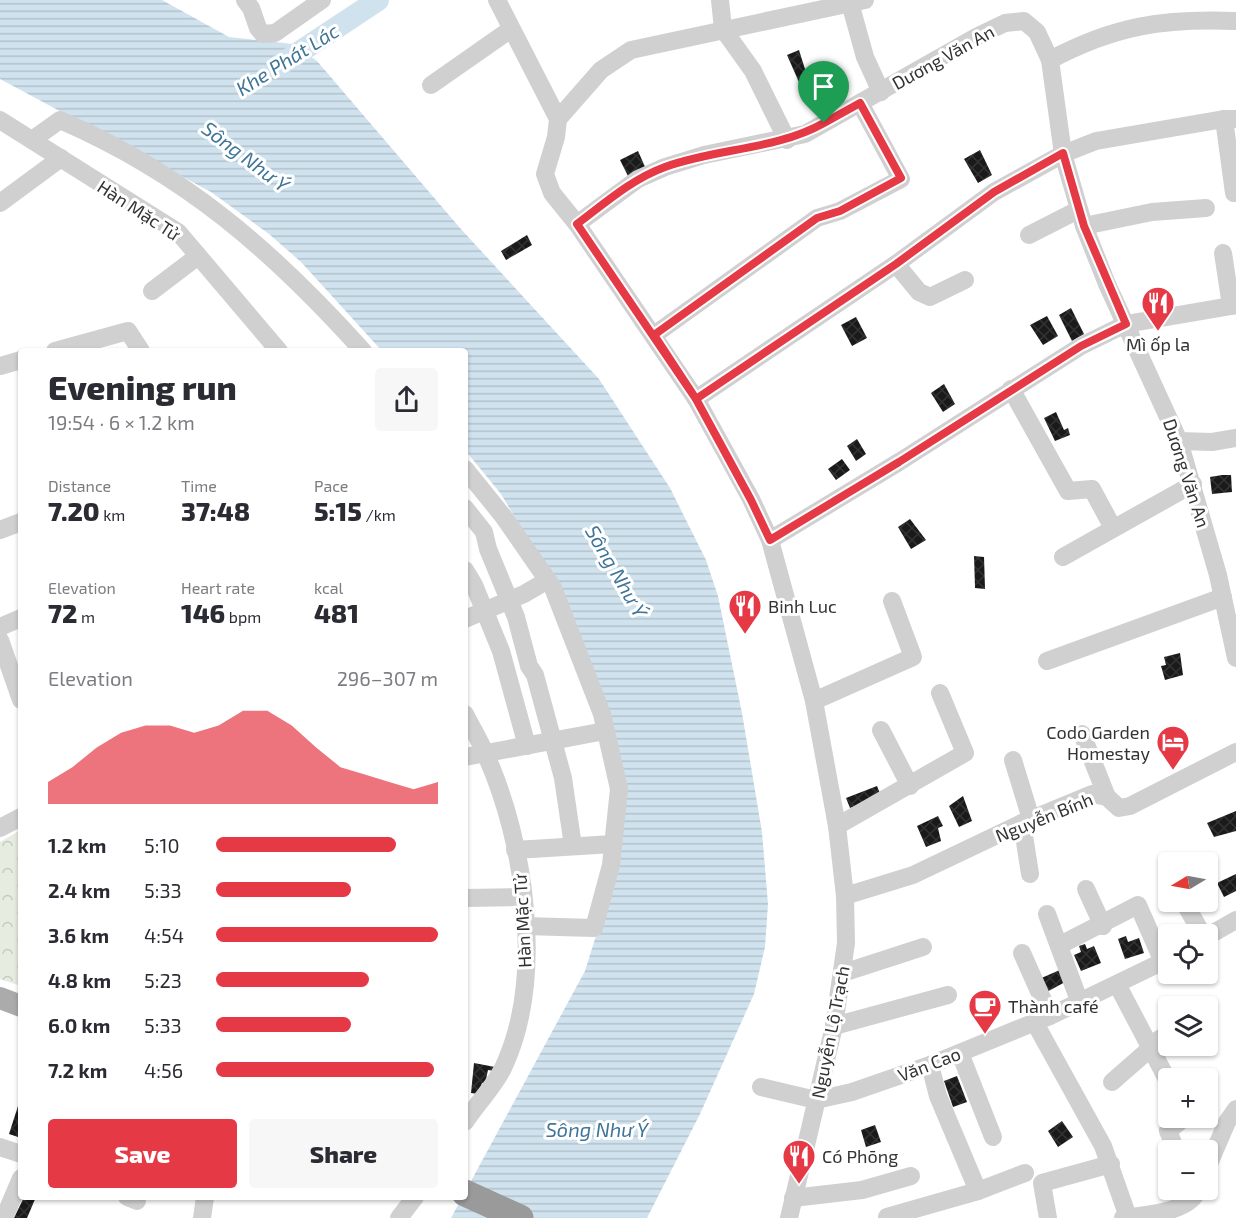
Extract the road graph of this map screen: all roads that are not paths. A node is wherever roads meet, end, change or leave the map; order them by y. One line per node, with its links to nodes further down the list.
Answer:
1 (245, 0): 2 (street)
2 (322, 0)
3 (497, 0): 7 (street)
4 (720, 0): 8 (street)
5 (858, 2): 8 (street); 11 (street)
6 (1236, 21): 9 (street)
7 (511, 29): 10 (street); 13 (street)
8 (723, 29): 13 (street); 17 (street)
9 (1050, 60): 11 (street, Dương Văn An); 18 (street, Dương Văn An)
10 (431, 85)
11 (880, 92): 12 (street, Dương Văn An)
12 (860, 103): 17 (street, Dương Văn An); 33 (street)
13 (558, 119): 24 (street, Nguyễn Lộ Trạch)
14 (1230, 119): 18 (street); 20 (street)
15 (0, 120): 16 (street, Hàn Mặc Tử)
16 (32, 140): 19 (street, Hàn Mặc Tử); 37 (street)
17 (787, 140): 24 (street, Dương Văn An)
18 (1063, 153): 23 (street, Dương Văn An); 28 (street)
19 (61, 158): 21 (street); 27 (street, Hàn Mặc Tử)
20 (1234, 193)
21 (0, 203)
22 (1206, 208): 23 (street)
23 (1081, 218): 25 (street); 32 (street, Dương Văn An)
24 (577, 224): 33 (street, Nguyễn Lộ Trạch)
25 (1029, 235)
26 (1223, 253): 31 (street)
27 (198, 256): 30 (street); 36 (street, Hàn Mặc Tử)
28 (896, 264): 29 (street); 41 (street)
29 (964, 280)
30 (153, 291)
31 (1234, 305): 32 (street)
32 (1126, 324): 40 (street); 43 (street, Dương Văn An)
33 (654, 335): 41 (street, Nguyễn Lộ Trạch)
34 (66, 348): 35 (street)
35 (139, 348)
36 (276, 348)
37 (360, 348)
38 (18, 361): 39 (street)
39 (0, 366)
40 (1011, 389): 50 (street); 52 (street)
41 (696, 399): 52 (street, Nguyễn Lộ Trạch)
42 (1236, 438): 43 (street)
43 (1179, 441): 45 (street, Dương Văn An)
44 (468, 473): 46 (street)
45 (1193, 484): 50 (street); 56 (street, Dương Văn An)
46 (481, 488): 47 (street); 55 (street)
47 (468, 499)
48 (468, 512): 57 (street)
49 (18, 523): 51 (street)
50 (1113, 528): 53 (street)
51 (0, 530)
52 (770, 540): 68 (street, Nguyễn Lộ Trạch)
53 (1063, 557)
54 (468, 576): 59 (street)
55 (548, 580): 57 (street); 70 (street)
56 (1223, 597): 64 (street, Dương Văn An); 65 (street)
57 (510, 600): 59 (street); 73 (street)
58 (891, 601): 68 (street)
59 (485, 611): 60 (street); 74 (street)
60 (468, 618)
61 (18, 619): 62 (street)
62 (0, 627)
63 (0, 640): 66 (street)
64 (1236, 658)
65 (1047, 661)
66 (18, 691)
67 (940, 693): 79 (street)
68 (814, 701): 83 (street, Nguyễn Lộ Trạch)
69 (468, 720): 76 (street, Hàn Mặc Tử)
70 (605, 730): 73 (street); 85 (street)
71 (881, 730): 79 (street)
72 (1082, 734): 80 (street)
73 (554, 741): 74 (street); 86 (street)
74 (527, 746): 76 (street)
75 (1236, 752): 80 (street, Nguyễn Bính)
76 (486, 754): 77 (street); 87 (street, Hàn Mặc Tử)
77 (468, 757)
78 (1013, 760): 82 (street)
79 (910, 786): 83 (street)
80 (1107, 797): 82 (street, Nguyễn Bính)
81 (18, 819): 84 (street)
82 (1027, 821): 88 (street); 90 (street, Nguyễn Bính)
83 (837, 826): 90 (street, Nguyễn Lộ Trạch)
84 (0, 828)
85 (613, 843): 86 (street); 95 (street)
86 (573, 846): 87 (street)
87 (515, 849): 91 (street, Hàn Mặc Tử)
88 (1030, 874)
89 (1086, 889): 96 (street)
90 (845, 896): 103 (street, Nguyễn Lộ Trạch)
91 (523, 897): 92 (street); 95 (street, Hàn Mặc Tử)
92 (468, 898)
93 (1047, 914): 98 (street)
94 (1236, 920): 97 (street)
95 (524, 926): 122 (street, Hàn Mặc Tử)
96 (1102, 926): 98 (street); 99 (street)
97 (1218, 930)
98 (1060, 945): 109 (street)
99 (1158, 945)
100 (923, 947): 103 (street)
101 (1022, 953): 111 (street)
102 (1158, 965): 105 (street, Văn Cao)
103 (843, 973): 112 (street, Nguyễn Lộ Trạch)
104 (0, 983): 106 (main road)
105 (1118, 986): 109 (street, Văn Cao); 114 (street)
106 (18, 990)
107 (948, 995): 112 (street)
108 (0, 998): 110 (main road)
109 (1080, 1003): 111 (street, Văn Cao)
110 (18, 1005)
111 (1042, 1019): 115 (street, Văn Cao); 127 (street)
112 (834, 1026): 120 (street, Nguyễn Lộ Trạch)
113 (1158, 1041): 114 (street)
114 (1151, 1046): 117 (street); 118 (street)
115 (960, 1053): 116 (street, Văn Cao); 123 (street)
116 (930, 1065): 120 (street, Văn Cao); 131 (street)
117 (1162, 1068)
118 (1112, 1082)
119 (761, 1087): 120 (street)
120 (816, 1100): 133 (street, Nguyễn Lộ Trạch)
121 (1236, 1110): 124 (street)
122 (468, 1116)
123 (993, 1137)
124 (1218, 1143)
125 (0, 1146): 126 (street)
126 (18, 1153)
127 (1111, 1164): 143 (street); 144 (street)
128 (1025, 1173): 131 (street)
129 (911, 1176): 133 (street)
130 (18, 1185): 138 (street)
131 (978, 1191): 137 (street)
132 (468, 1195): 141 (highway)
133 (793, 1198): 142 (street, Nguyễn Lộ Trạch)
134 (205, 1200): 139 (street)
135 (413, 1200): 140 (street)
136 (1186, 1200): 144 (street)
137 (887, 1217)
138 (4, 1218)
139 (202, 1218)
140 (399, 1218)
141 (520, 1218)
142 (789, 1218)
143 (1048, 1218)
144 (1125, 1218)

